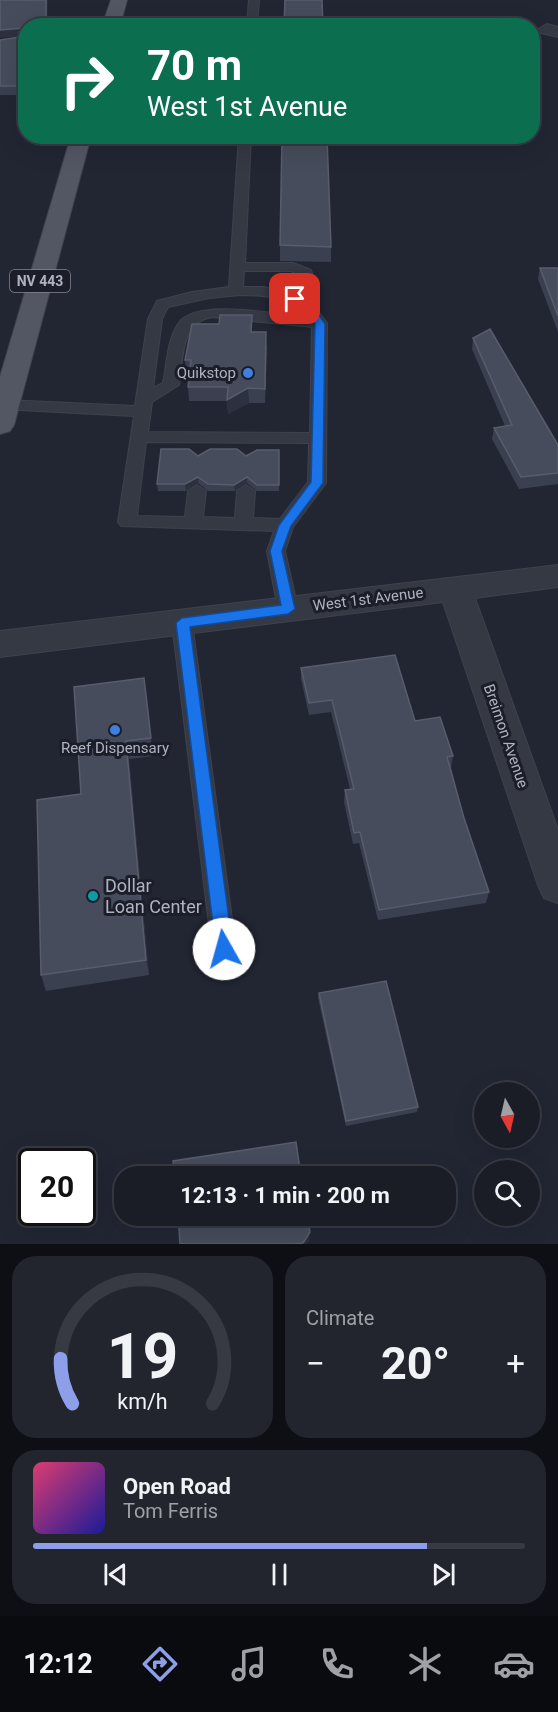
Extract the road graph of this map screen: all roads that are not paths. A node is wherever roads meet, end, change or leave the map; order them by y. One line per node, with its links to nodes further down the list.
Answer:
1 (118, 0): 3 (main road)
2 (254, 0): 4 (lane)
3 (113, 18)
4 (253, 18)
5 (79, 144): 12 (main road, NV 443)
6 (245, 144): 7 (lane)
7 (238, 267): 8 (lane); 9 (lane)
8 (236, 292): 9 (lane); 11 (lane)
9 (295, 299): 10 (lane)
10 (320, 324): 11 (lane); 16 (lane)
11 (144, 405): 12 (lane); 13 (lane)
12 (3, 415)
13 (139, 436): 14 (lane); 21 (lane)
14 (202, 437): 15 (lane); 17 (lane)
15 (249, 438): 16 (lane); 18 (lane)
16 (318, 438): 23 (lane)
17 (200, 456)
18 (248, 456)
19 (197, 491): 21 (lane)
20 (246, 491): 22 (lane)
21 (193, 522): 22 (lane)
22 (244, 524): 23 (lane)
23 (285, 525): 26 (lane)
24 (558, 576): 25 (street, West 1st Avenue)
25 (455, 588): 26 (street, West 1st Avenue); 29 (street, Breimon Avenue)
26 (288, 609): 27 (street, West 1st Avenue)
27 (182, 623): 28 (street, West 1st Avenue); 30 (lane)
28 (0, 644)
29 (558, 885)
30 (224, 949)

